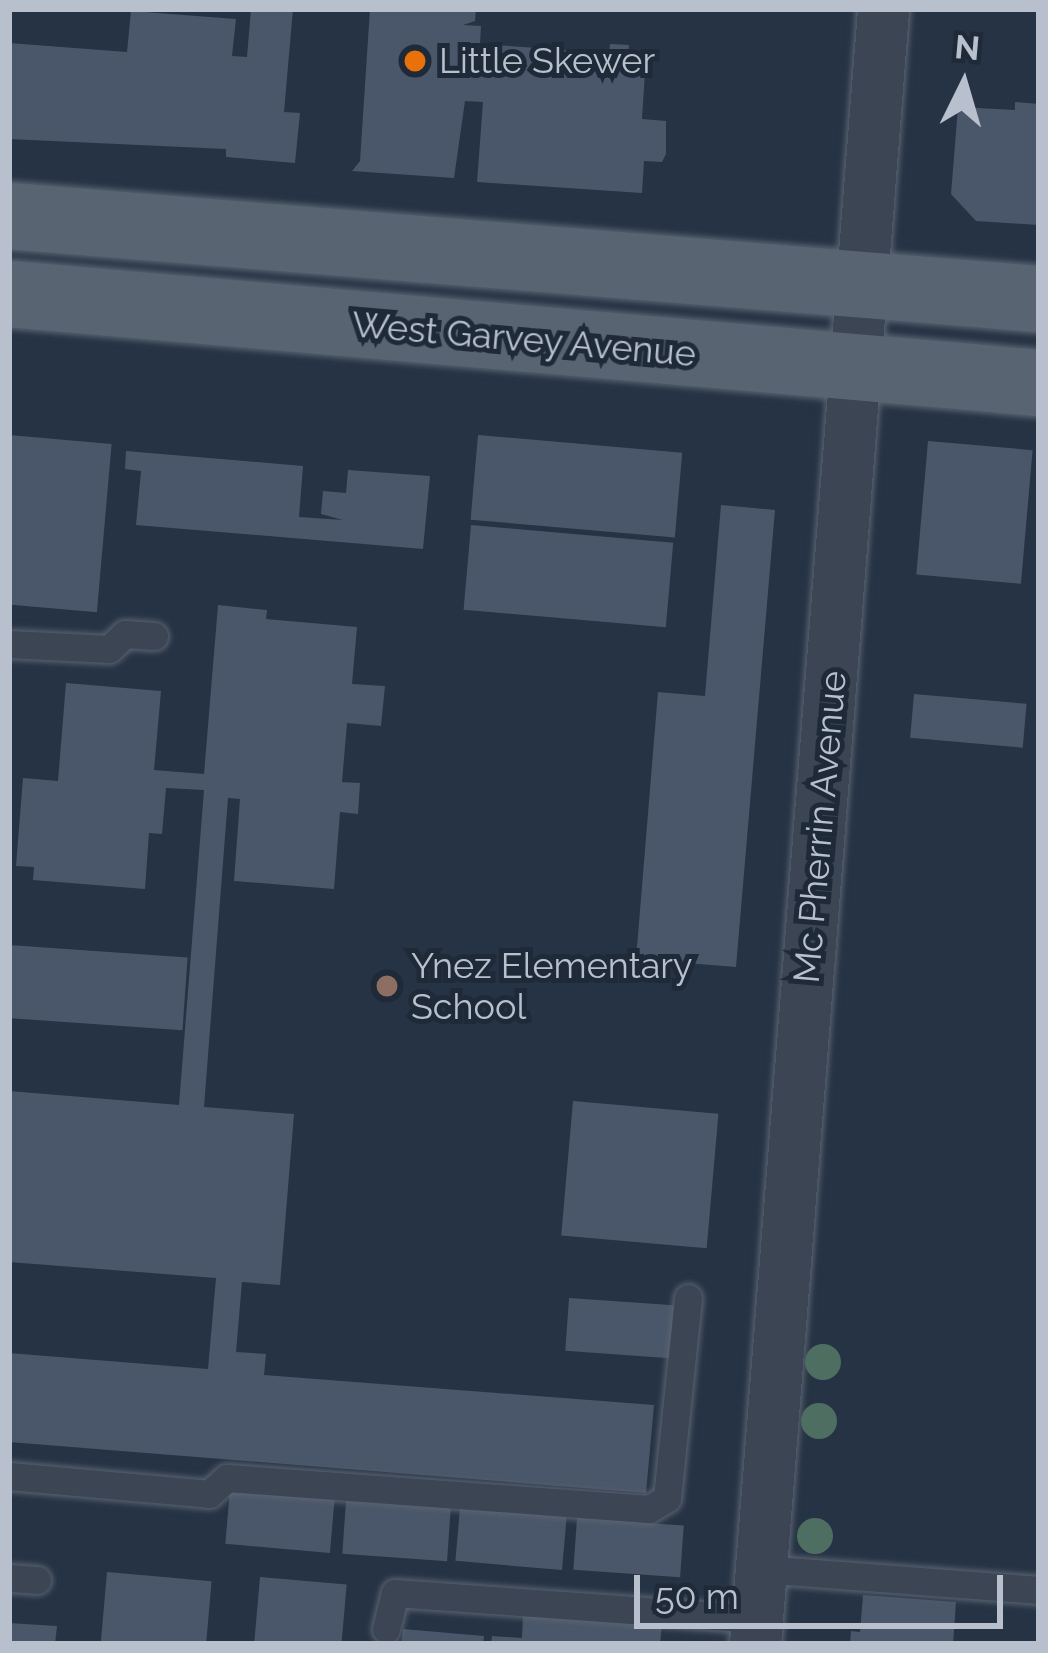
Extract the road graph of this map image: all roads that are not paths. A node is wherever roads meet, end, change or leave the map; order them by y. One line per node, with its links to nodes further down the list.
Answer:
1 (883, 9): 3 (street, Mc Pherrin Avenue)
2 (9, 216): 3 (main road)
3 (863, 285): 5 (main road); 6 (street, Mc Pherrin Avenue)
4 (9, 294): 6 (main road, West Garvey Avenue)
5 (1039, 299)
6 (858, 368): 7 (main road, West Garvey Avenue); 13 (street, Mc Pherrin Avenue)
7 (1039, 383)
8 (154, 636): 9 (lane)
9 (9, 644)
10 (688, 1298): 11 (lane)
11 (9, 1476)
12 (1039, 1591): 13 (lane)
13 (758, 1610): 14 (lane)
14 (386, 1629)

